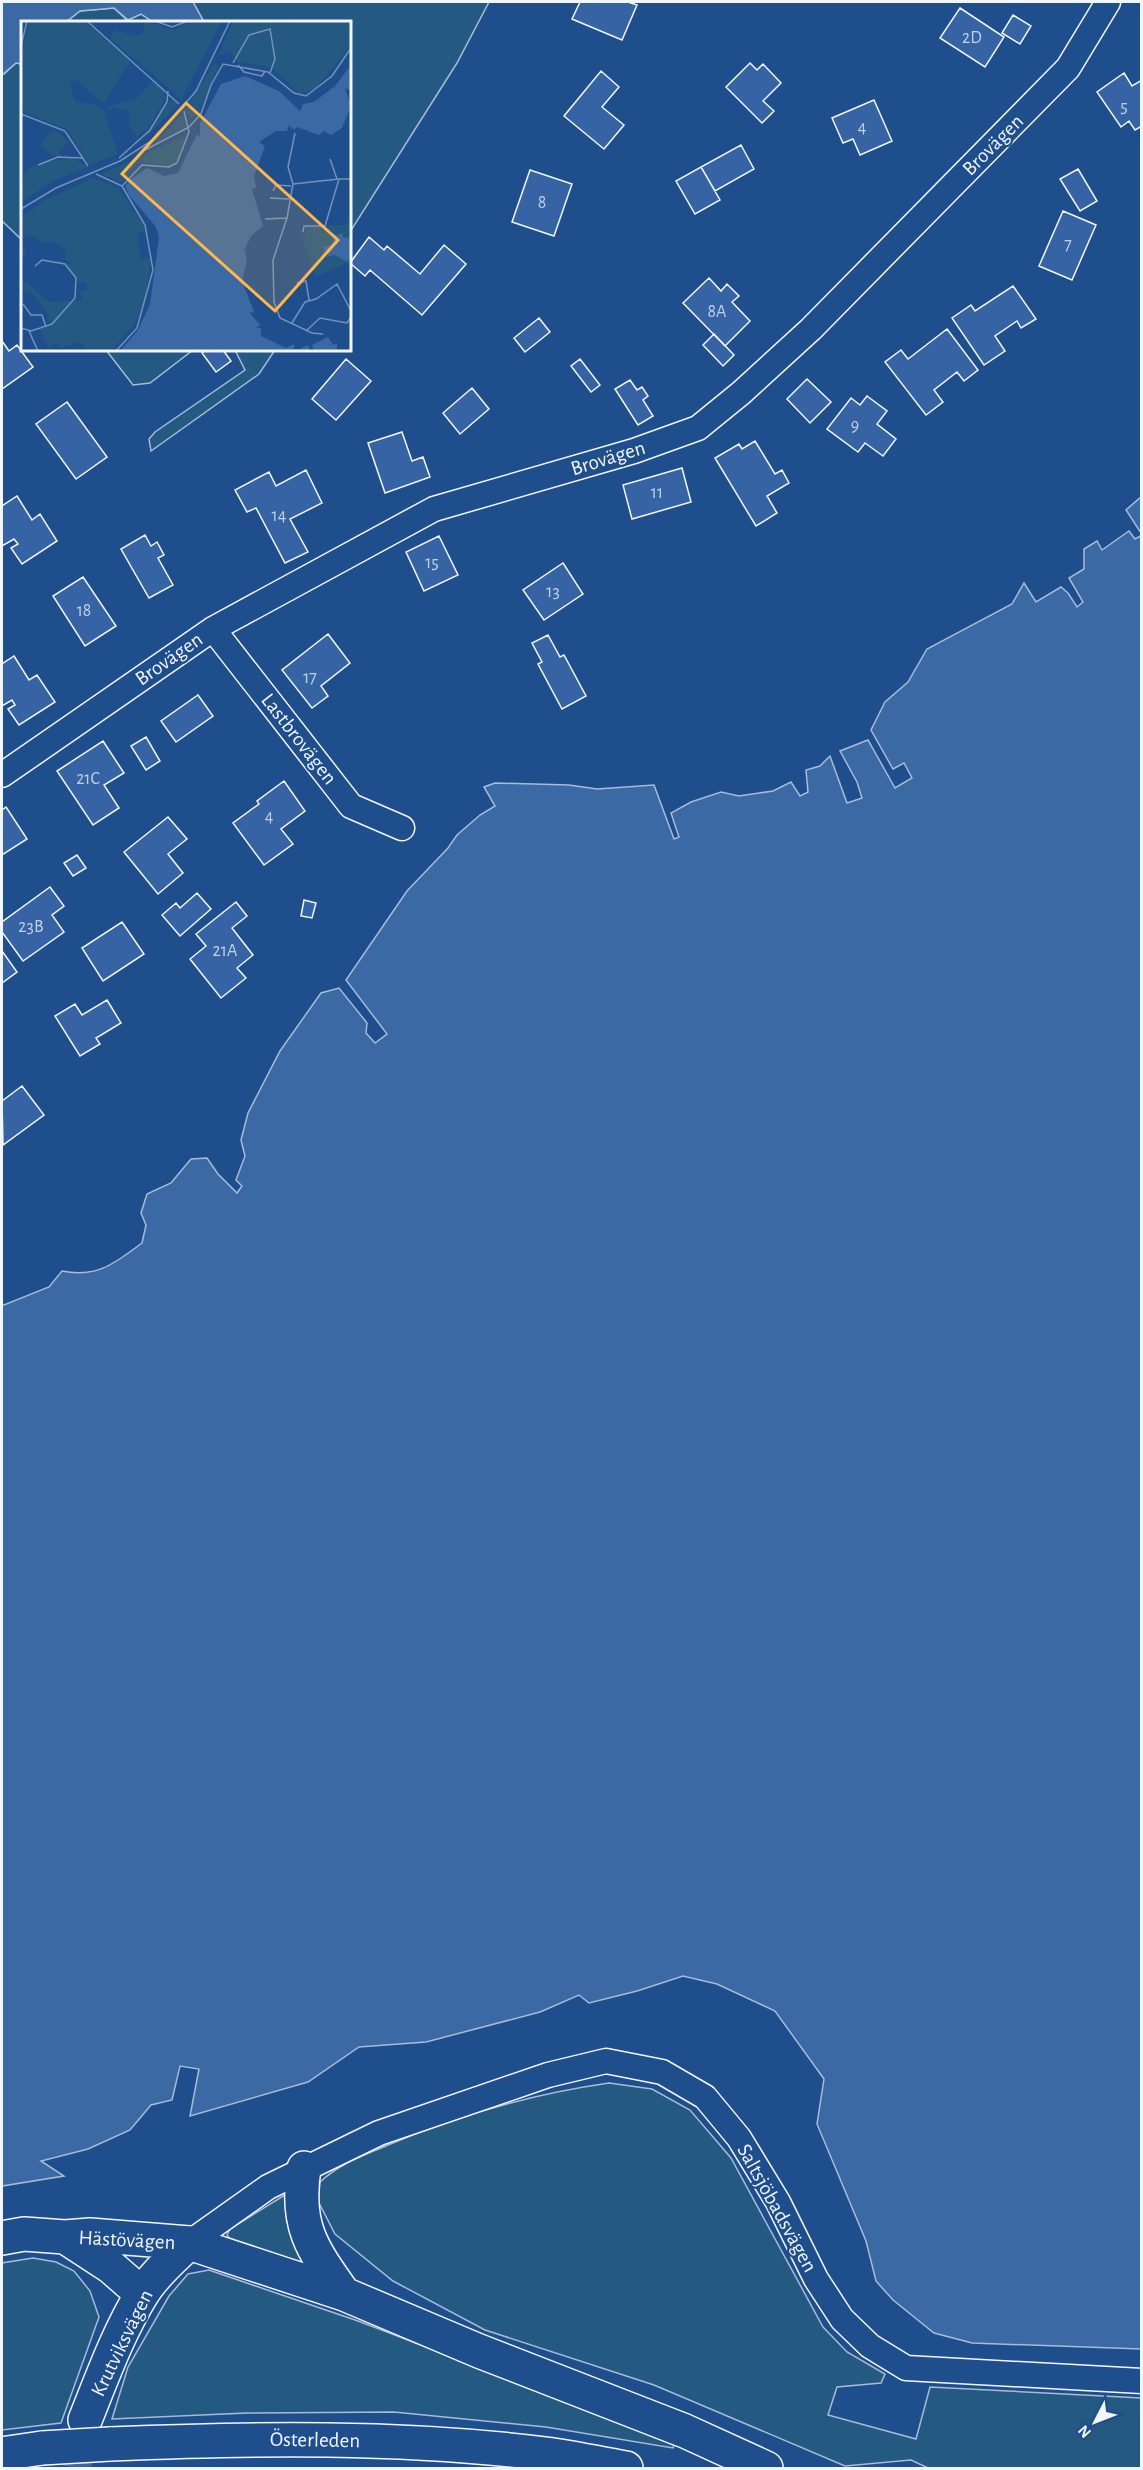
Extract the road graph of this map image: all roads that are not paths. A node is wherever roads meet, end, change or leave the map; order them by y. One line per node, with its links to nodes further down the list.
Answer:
1 (1108, 2): 2 (street, Brovägen)
2 (213, 629): 3 (street, Brovägen); 4 (street, Lastbrovägen)
3 (2, 775)
4 (402, 828)
5 (304, 2168): 8 (street, Saltsjöbadsvägen); 10 (main road); 11 (street, Saltsjöbadsvägen)
6 (65, 2237): 7 (main road, Hästövägen); 8 (main road, Hästövägen); 9 (main road, Hästövägen)
7 (2, 2238)
8 (189, 2243): 9 (main road, Krutviksvägen); 10 (main road, Hästövägen)
9 (142, 2294): 12 (main road, Krutviksvägen)
10 (344, 2294): 15 (main road, Hästövägen)
11 (1142, 2381)
12 (85, 2420)
13 (2, 2454): 14 (main road, Österleden, bridge)
14 (627, 2469)
15 (766, 2469)

